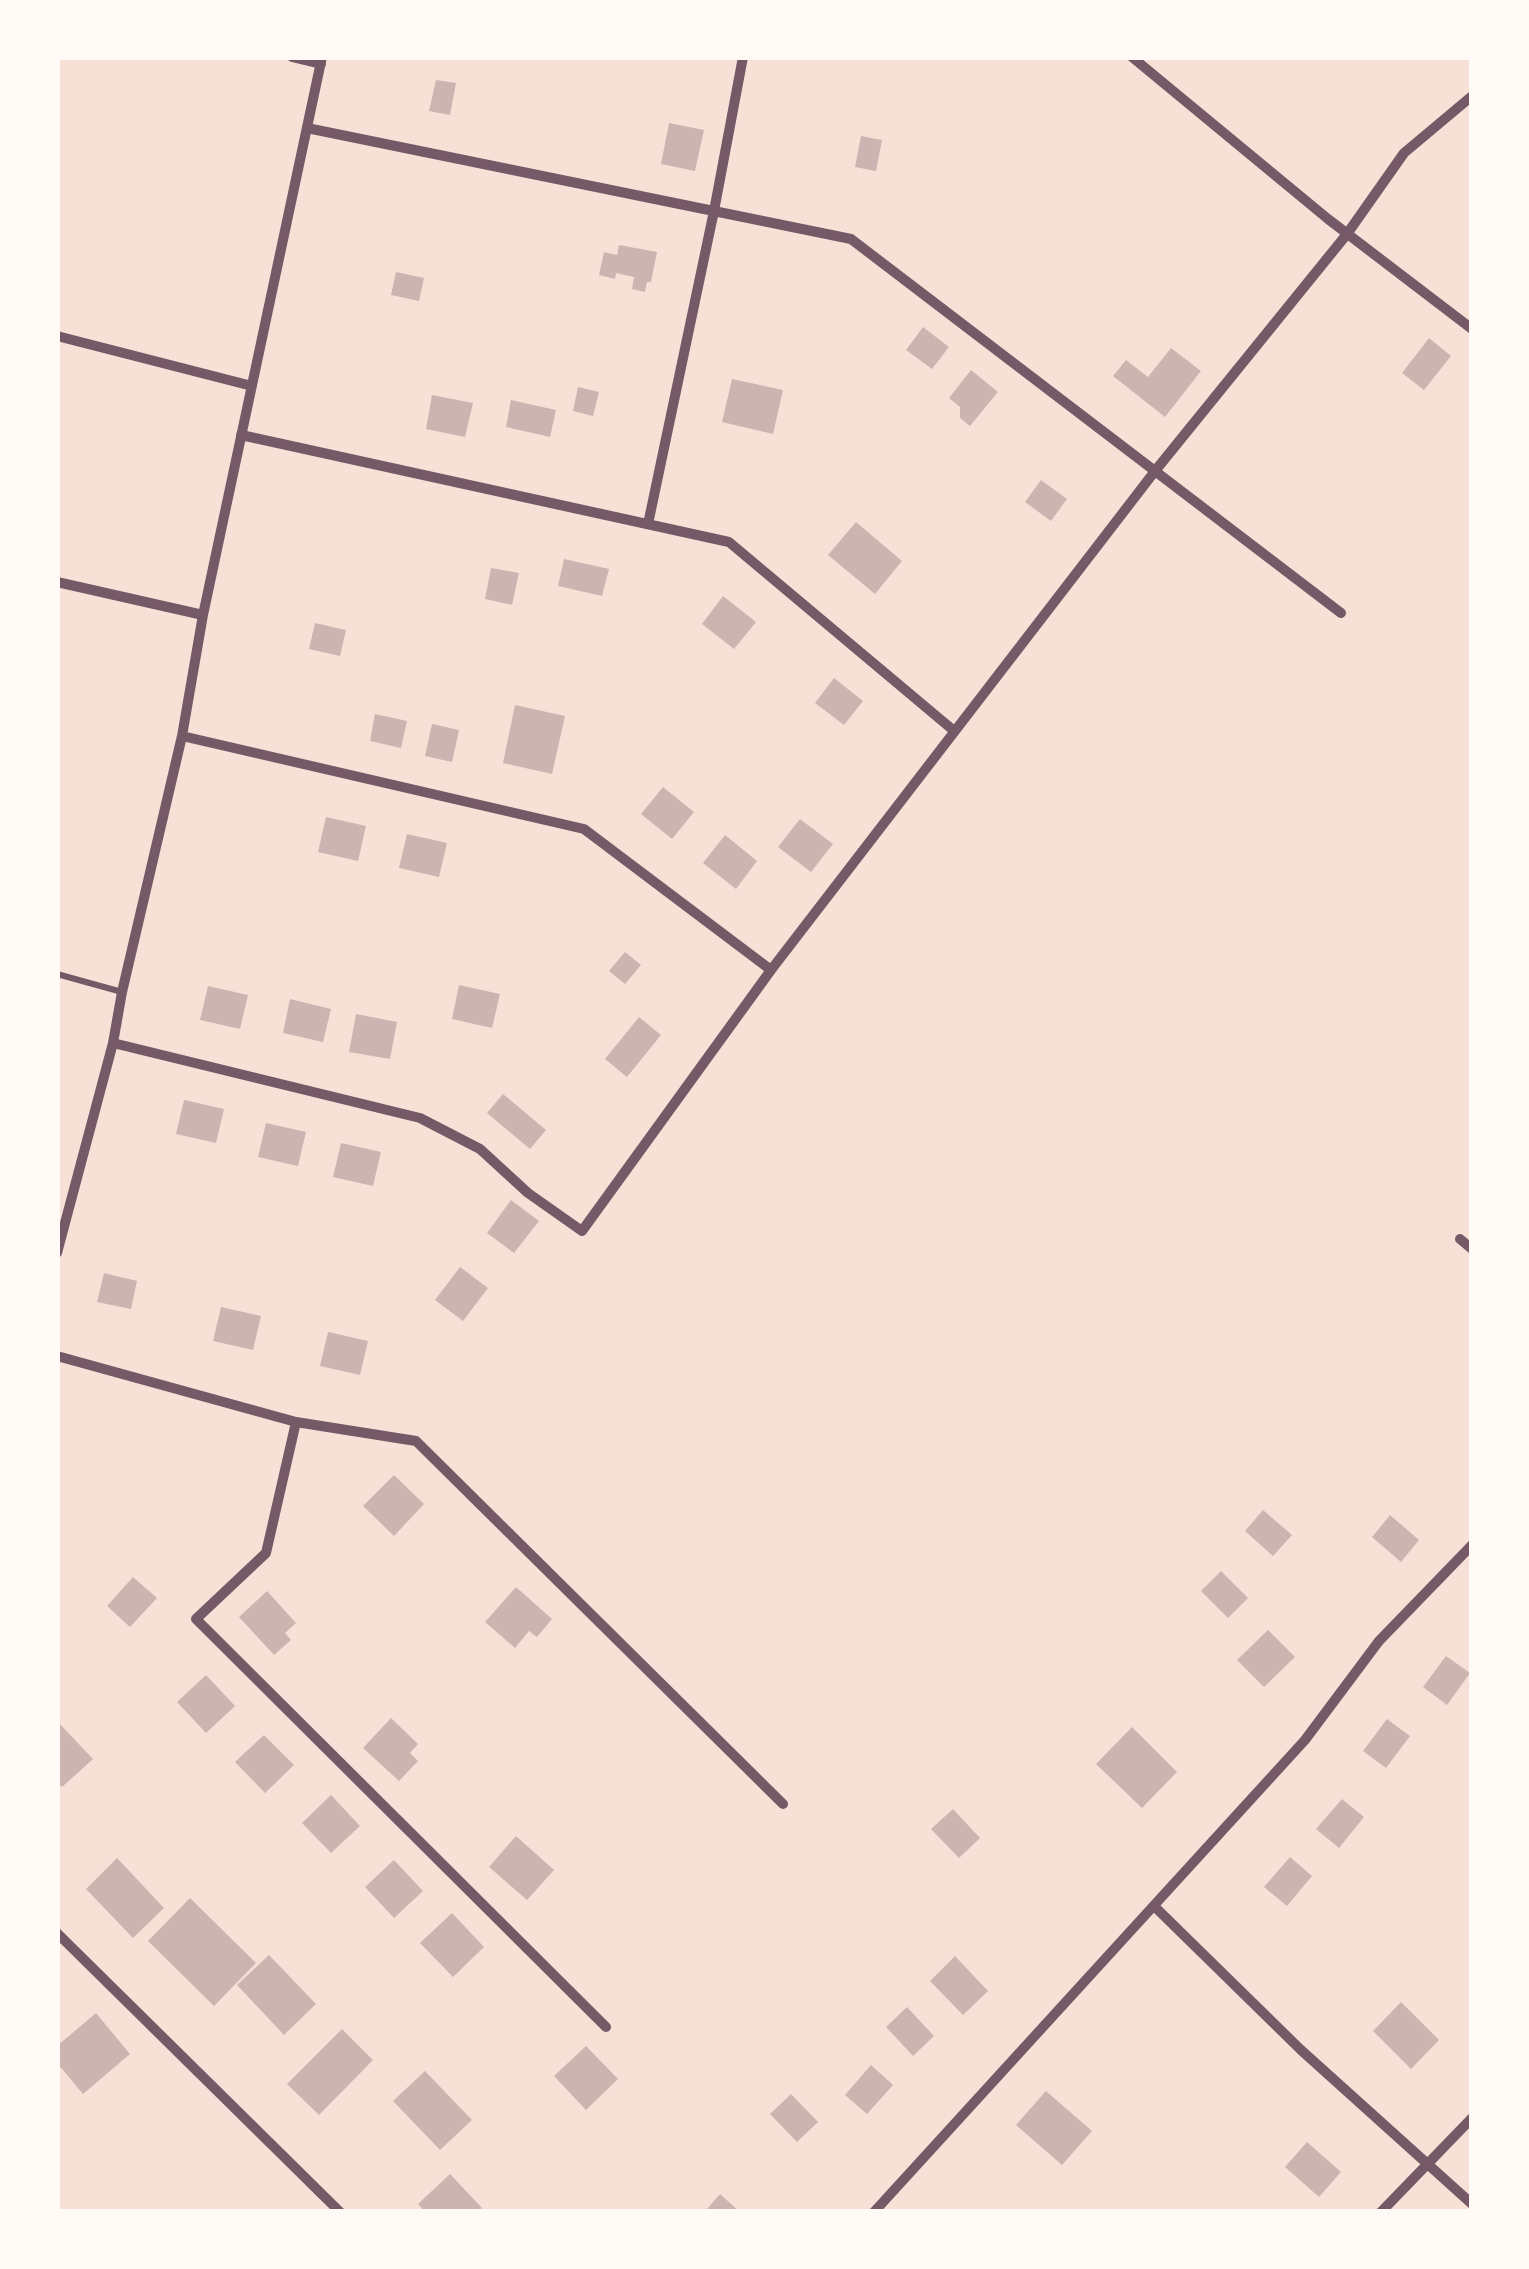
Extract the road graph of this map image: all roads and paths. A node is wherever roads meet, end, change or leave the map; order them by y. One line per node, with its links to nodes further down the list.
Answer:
1 (292, 57): 4 (street)
2 (743, 57): 7 (street)
3 (1132, 57): 8 (street)
4 (322, 61): 6 (street)
5 (1472, 96): 8 (street)
6 (307, 128): 7 (street); 11 (street)
7 (714, 211): 13 (street); 14 (street)
8 (1347, 234): 9 (street); 13 (street)
9 (1472, 329)
10 (57, 336): 11 (street)
11 (252, 386): 12 (street)
12 (241, 435): 14 (street); 17 (street)
13 (1155, 471): 16 (street); 18 (street)
14 (648, 524): 18 (street)
15 (57, 582): 17 (street)
16 (1341, 613)
17 (202, 615): 19 (street)
18 (953, 730): 20 (street)
19 (182, 736): 20 (street); 22 (street)
20 (771, 970): 23 (street)
21 (57, 974): 22 (lane)
22 (122, 992): 23 (street)
23 (113, 1043): 26 (street)
24 (1460, 1239): 25 (street)
25 (1472, 1249)
26 (57, 1253)
27 (57, 1356): 28 (street)
28 (296, 1422): 30 (street); 33 (street)
29 (1472, 1545): 31 (street)
30 (783, 1804)
31 (1154, 1906): 35 (street); 38 (street)
32 (57, 1933): 37 (street)
33 (606, 2027)
34 (1472, 2118): 35 (street)
35 (1428, 2163): 36 (street); 39 (street)
36 (1472, 2204)
37 (340, 2212)
38 (874, 2212)
39 (1382, 2212)

